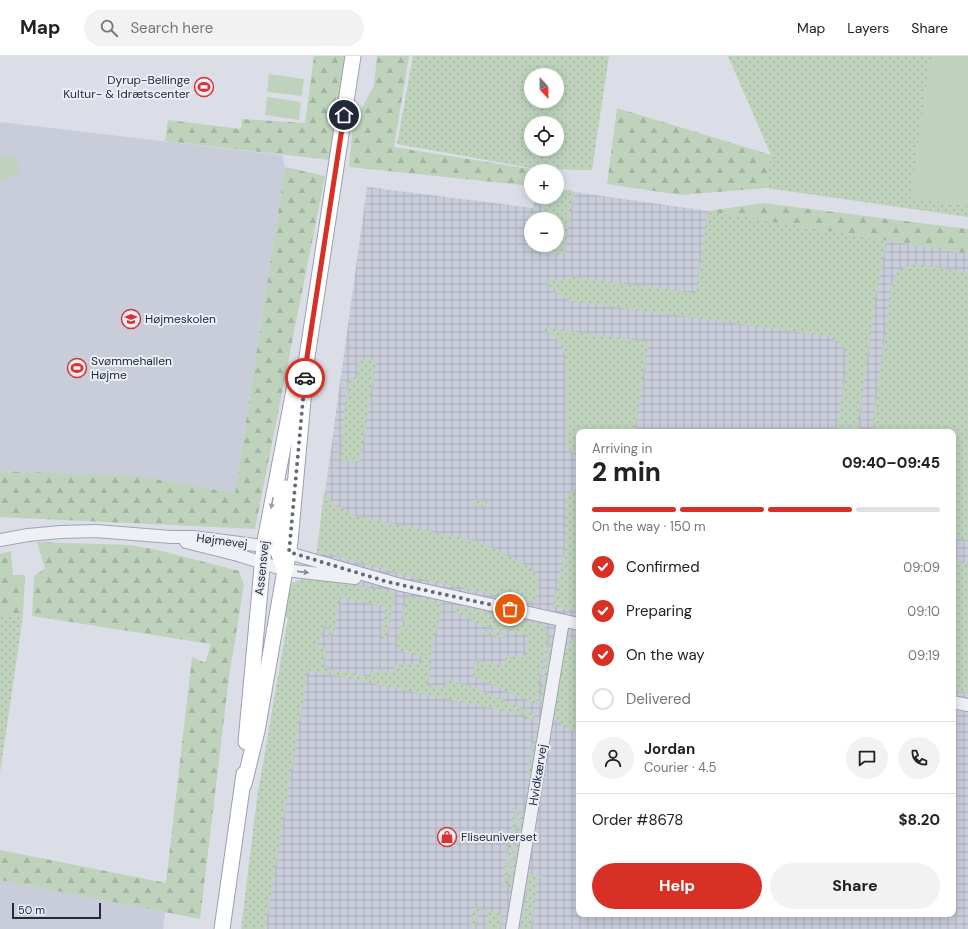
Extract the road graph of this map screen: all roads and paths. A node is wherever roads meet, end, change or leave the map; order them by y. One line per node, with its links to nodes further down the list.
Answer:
1 (354, 56): 2 (main road, Assensvej)
2 (304, 363): 5 (main road, Assensvej); 5 (main road, Assensvej, one-way to 5)
3 (171, 537): 4 (street, Højmevej); 5 (street, Højmevej); 6 (street, Højmevej)
4 (0, 540)
5 (276, 549): 6 (main road); 6 (main road, Assensvej); 7 (street, Højmevej)
6 (273, 567): 7 (street, Højmevej, one-way to 7); 12 (main road, Assensvej); 12 (main road, Assensvej)
7 (388, 582): 8 (street, Højmevej)
8 (563, 621): 9 (street, Højmevej); 14 (street, Hvidkærvej)
9 (576, 623)
10 (956, 703): 11 (street)
11 (968, 705)
12 (244, 784): 13 (main road, Assensvej)
13 (222, 929)
14 (512, 929)

